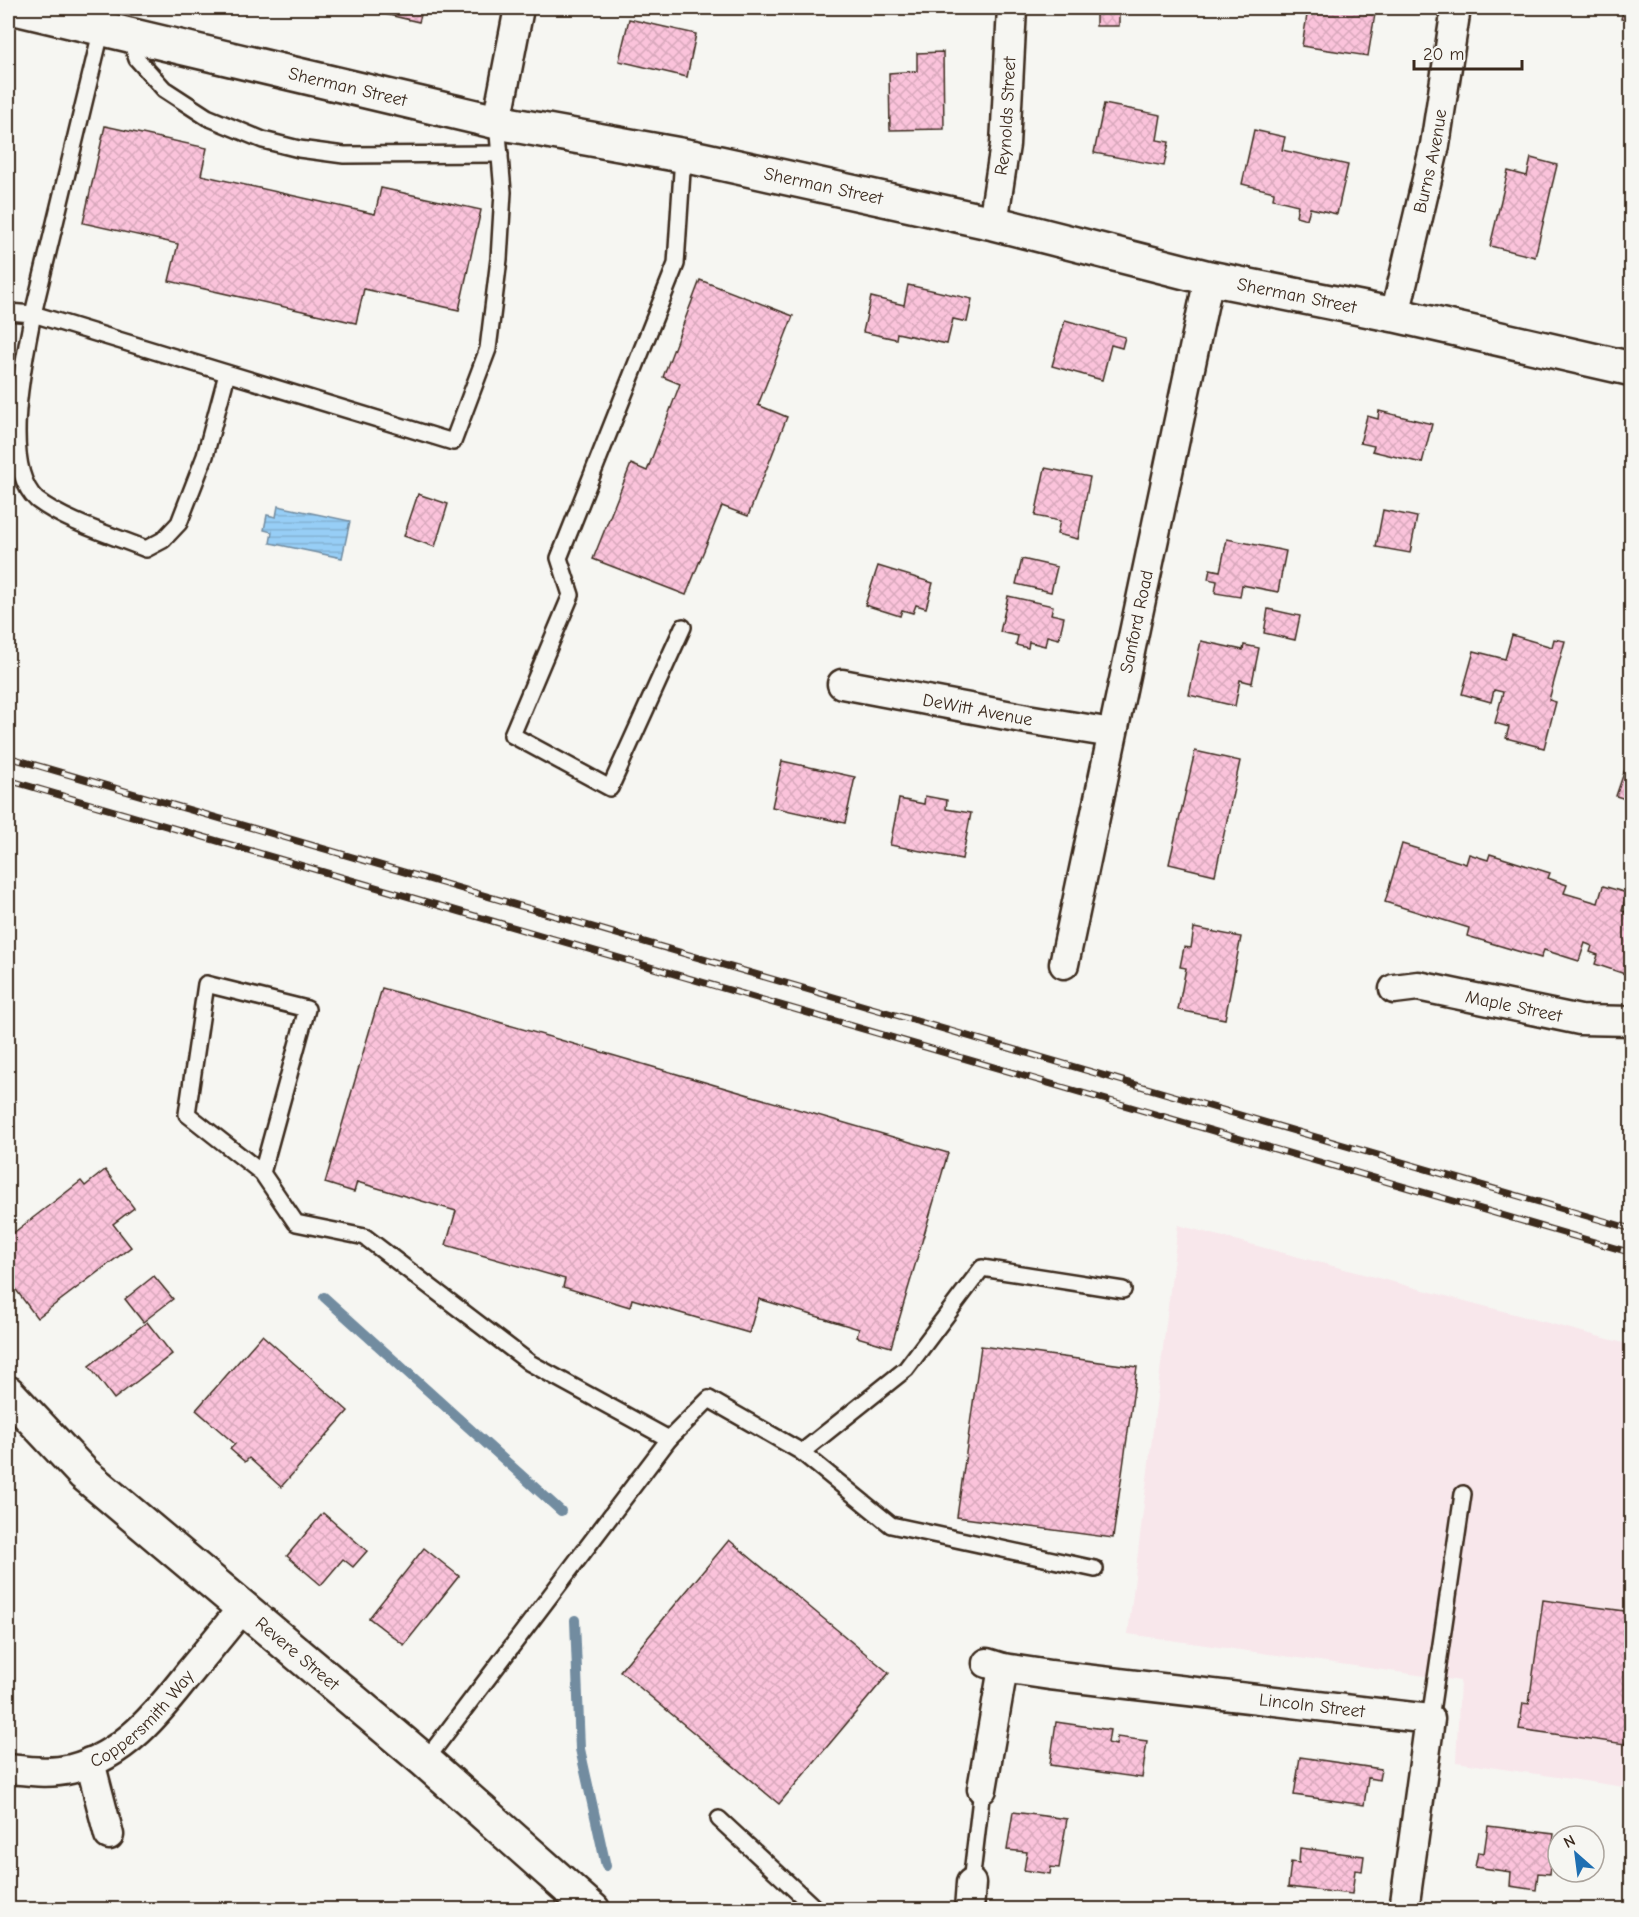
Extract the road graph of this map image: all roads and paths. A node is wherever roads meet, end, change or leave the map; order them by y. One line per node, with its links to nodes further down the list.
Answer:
1 (15, 8): 5 (main road, Sherman Street)
2 (519, 8): 6 (street)
3 (1012, 8): 8 (street, Reynolds Street)
4 (1456, 8): 12 (street, Burns Avenue)
5 (116, 32): 6 (main road, Sherman Street); 6 (lane); 11 (lane)
6 (498, 138): 7 (main road, Sherman Street); 14 (lane)
7 (683, 156): 8 (main road, Sherman Street); 15 (lane)
8 (993, 223): 9 (main road, Sherman Street)
9 (1209, 278): 12 (main road, Sherman Street); 17 (street, Sanford Road)
10 (8, 312): 11 (lane)
11 (33, 314): 14 (lane); 14 (lane)
12 (1395, 315): 13 (main road, Sherman Street)
13 (1632, 369)
14 (227, 374)
15 (683, 627)
16 (842, 684): 17 (street, DeWitt Avenue)
17 (1113, 733): 18 (street, Sanford Road)
18 (1064, 964)
19 (1394, 988): 20 (street, Maple Street)
20 (1632, 1021)
21 (262, 1173): 21 (lane); 24 (lane)
22 (1123, 1290): 25 (lane)
23 (8, 1393): 28 (main road, Revere Street)
24 (669, 1439): 25 (lane); 30 (lane)
25 (801, 1452): 27 (lane)
26 (1463, 1494): 29 (lane)
27 (1095, 1569)
28 (242, 1608): 30 (main road, Revere Street); 31 (street, Coppersmith Way)
29 (1430, 1719): 33 (street, Lincoln Street); 39 (street)
30 (425, 1761): 37 (main road, Revere Street)
31 (90, 1762): 32 (street, Coppersmith Way); 35 (street)
32 (8, 1770)
33 (982, 1789): 36 (lane, Lincoln Street)
34 (719, 1819): 38 (lane)
35 (109, 1835)
36 (970, 1896)
37 (593, 1910)
38 (816, 1910)
39 (1404, 1910)

